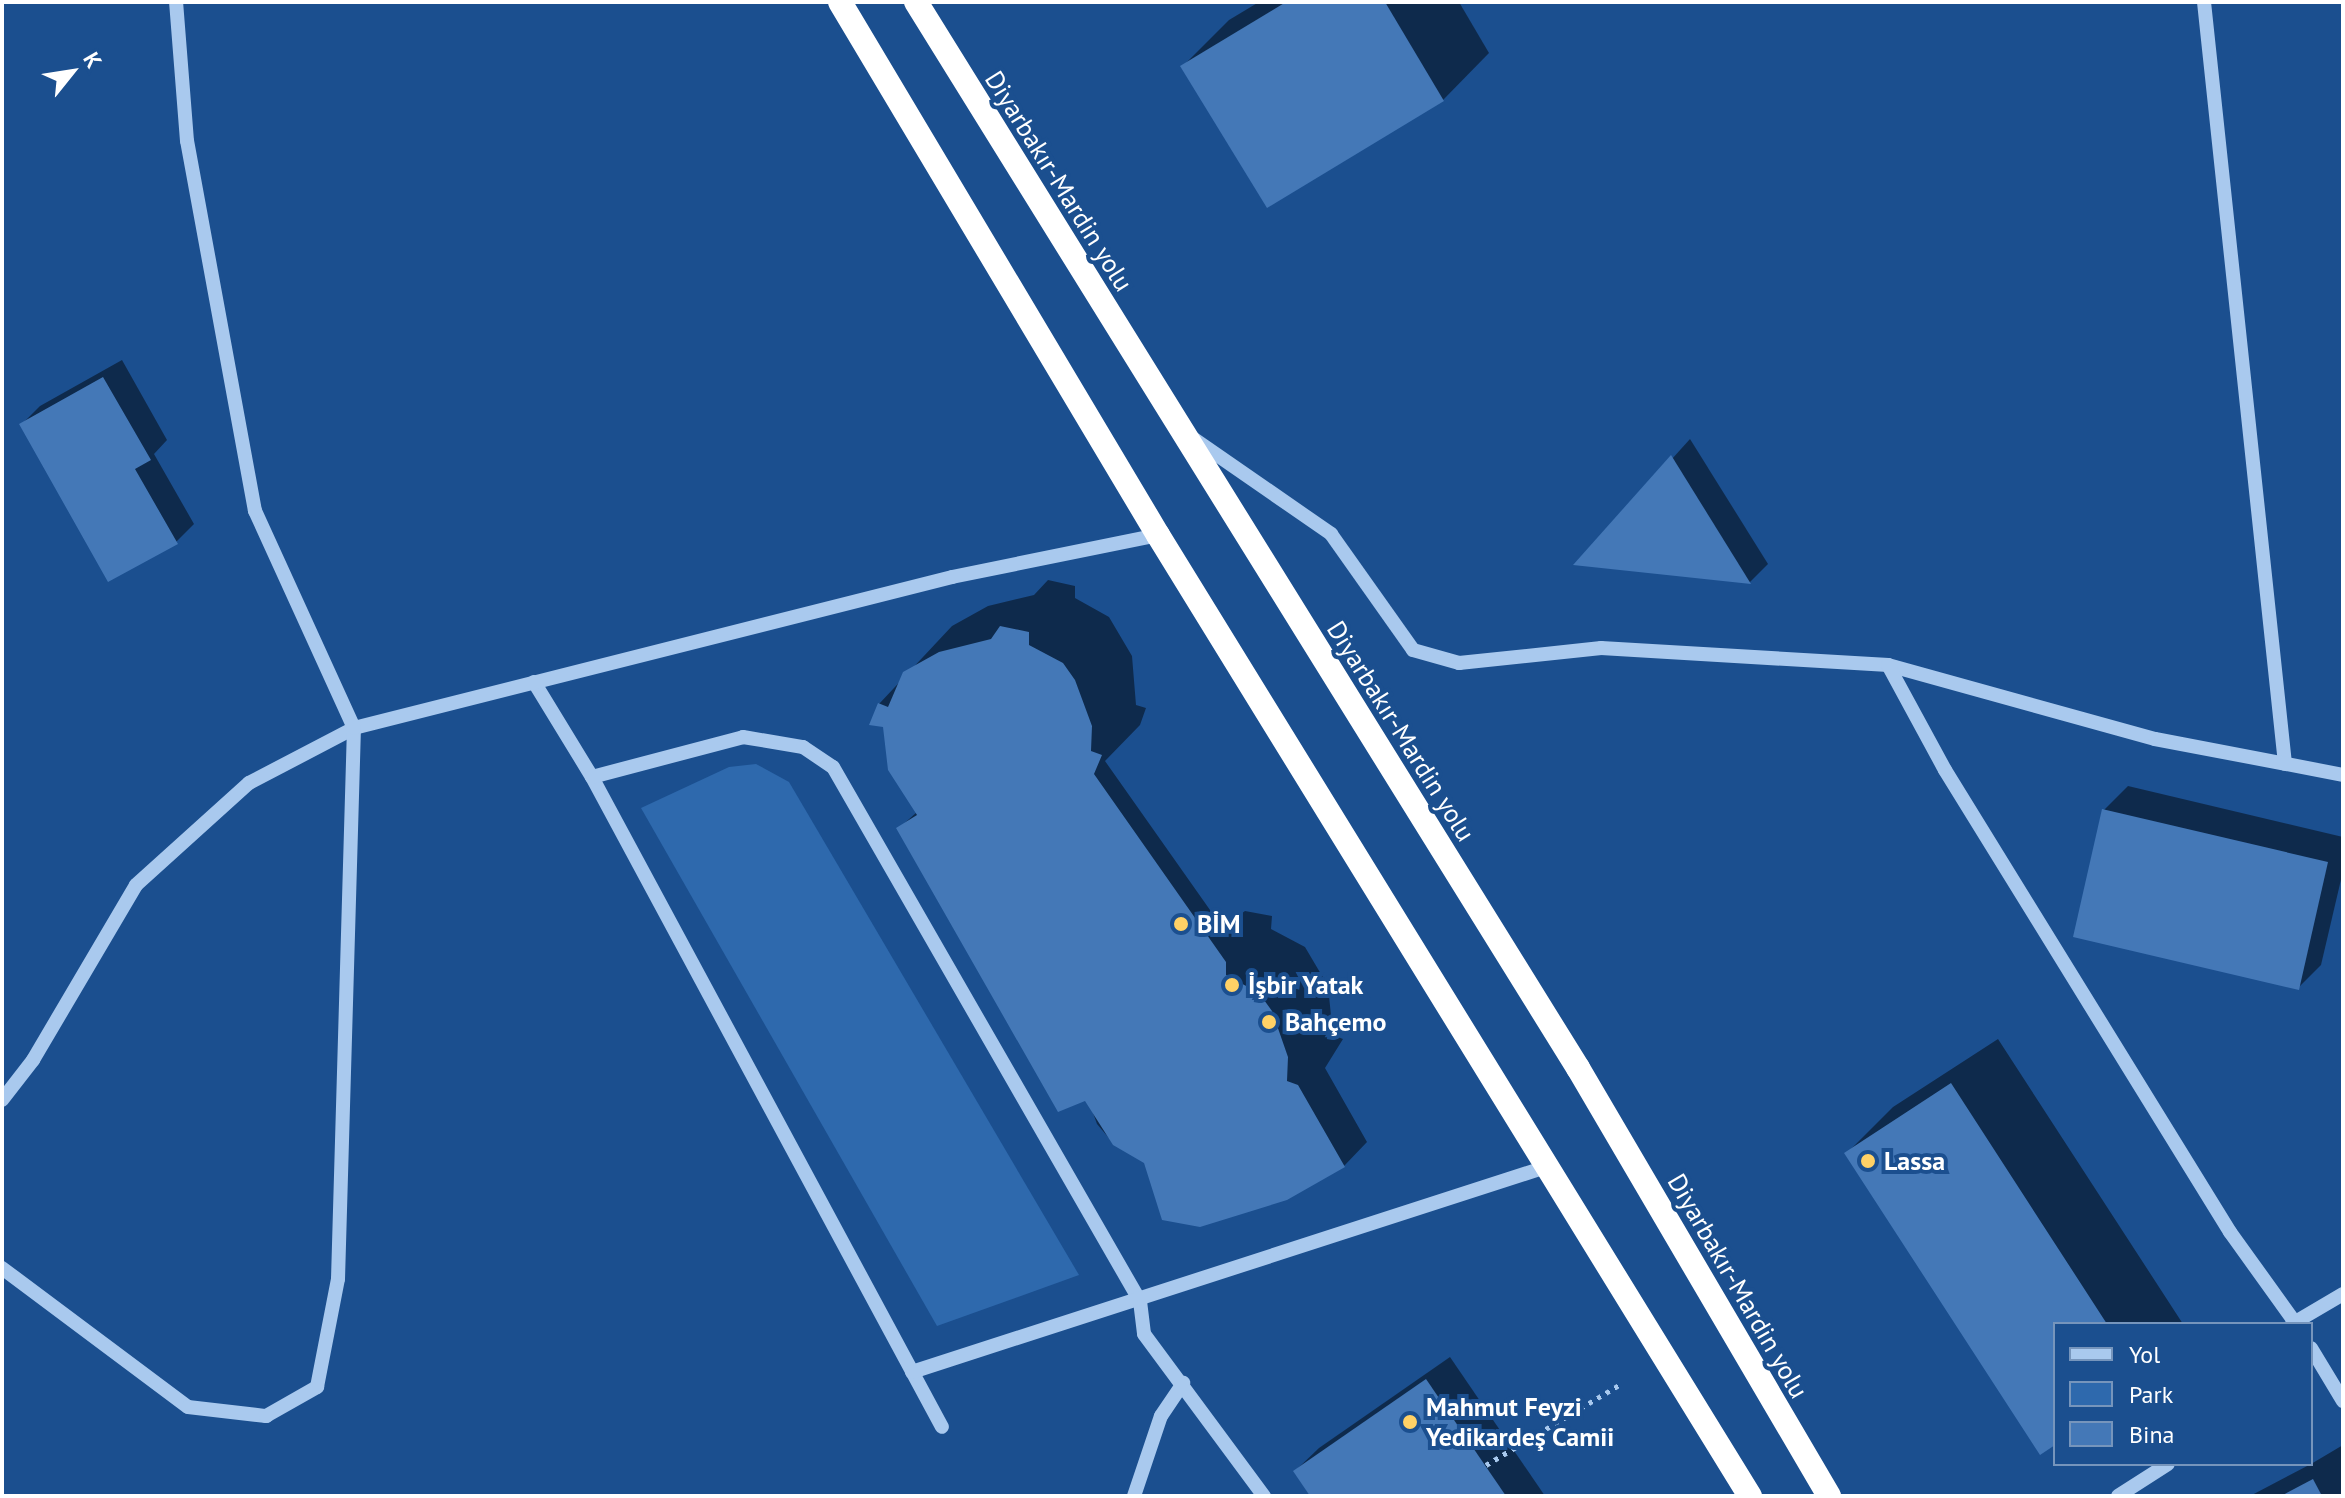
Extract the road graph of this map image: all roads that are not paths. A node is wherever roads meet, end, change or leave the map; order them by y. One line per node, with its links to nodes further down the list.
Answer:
1 (176, 2): 9 (street)
2 (840, 2): 6 (highway)
3 (916, 2): 5 (highway, Diyarbakır-Mardin yolu)
4 (2204, 2): 10 (street)
5 (1182, 431): 7 (street); 29 (highway, Diyarbakır-Mardin yolu)
6 (1158, 535): 8 (street); 14 (highway)
7 (1888, 665): 10 (street); 18 (street)
8 (534, 682): 9 (street); 12 (street)
9 (354, 728): 13 (street); 15 (street)
10 (2285, 764): 11 (street)
11 (2343, 775)
12 (592, 777): 17 (street); 21 (street)
13 (2, 1100)
14 (1549, 1166): 17 (street); 28 (highway)
15 (2, 1268)
16 (2343, 1294): 19 (street)
17 (1140, 1301): 21 (street); 22 (street)
18 (2293, 1322)
19 (2296, 1322)
20 (2313, 1351): 23 (street)
21 (912, 1372): 24 (street)
22 (1183, 1383): 26 (street); 27 (street)
23 (2343, 1401)
24 (942, 1427)
25 (2165, 1466): 30 (street)
26 (1134, 1496)
27 (1264, 1496)
28 (1750, 1496)
29 (1829, 1496)
30 (2118, 1496)

